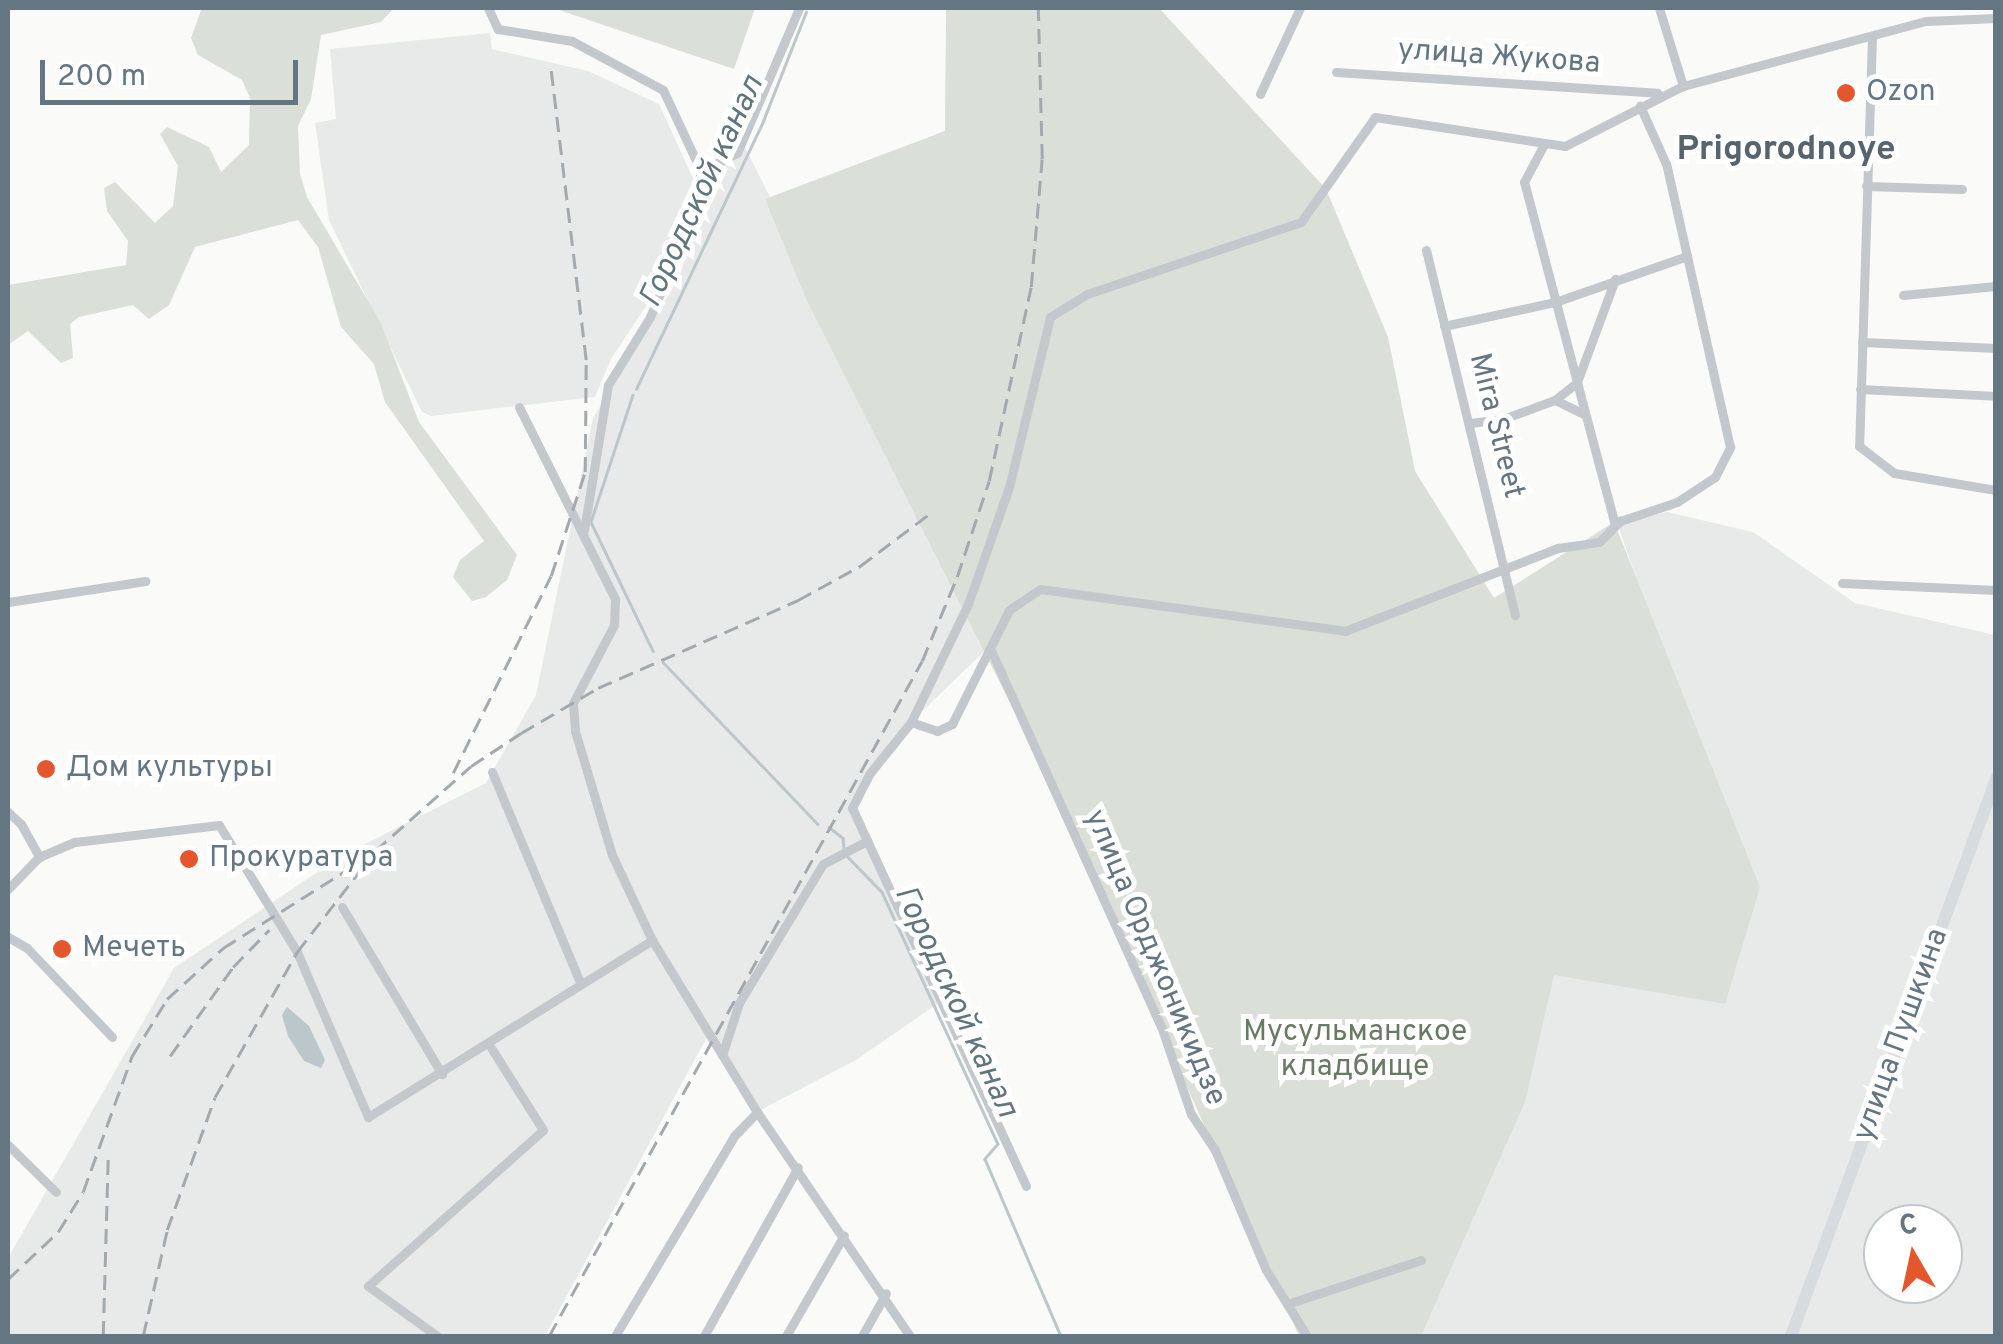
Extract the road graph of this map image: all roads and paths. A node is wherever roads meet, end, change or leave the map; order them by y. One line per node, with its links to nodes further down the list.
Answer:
1 (488, 8): 15 (street)
2 (799, 8): 15 (street)
3 (1300, 8): 12 (street)
4 (1659, 8): 10 (street)
5 (1926, 8): 7 (street)
6 (1996, 18): 7 (street, улица Жукова)
7 (1926, 21): 8 (street, улица Жукова)
8 (1872, 37): 10 (street, улица Жукова); 16 (street)
9 (1336, 72): 11 (street, улица Жукова)
10 (1683, 86): 11 (street, улица Жукова)
11 (1659, 93): 13 (street, улица Жукова)
12 (1260, 94)
13 (1640, 106): 14 (street, улица Жукова); 19 (street)
14 (1543, 147): 23 (street); 44 (street, улица Жукова)
15 (701, 171): 36 (street)
16 (1866, 186): 17 (street); 25 (street)
17 (1962, 189)
18 (1426, 250): 24 (street, Mira Street)
19 (1686, 256): 20 (street); 35 (street)
20 (1615, 279): 23 (street); 27 (street)
21 (1996, 286): 22 (street)
22 (1903, 294)
23 (1554, 302): 24 (street); 27 (street)
24 (1444, 326): 33 (street, Mira Street)
25 (1862, 342): 26 (street); 28 (street)
26 (1996, 348)
27 (1578, 382): 30 (street); 32 (street)
28 (1860, 390): 29 (street); 34 (street)
29 (1996, 396)
30 (1555, 400): 32 (street); 33 (street)
31 (519, 407): 36 (street)
32 (1582, 413): 35 (street)
33 (1470, 424): 37 (street, Mira Street)
34 (1996, 490)
35 (1615, 525): 37 (street)
36 (584, 533): 53 (street)
37 (1504, 569): 42 (street, Mira Street); 43 (street)
38 (145, 580): 41 (street)
39 (1842, 582): 40 (street)
40 (1996, 590)
41 (8, 602)
42 (1515, 615)
43 (990, 648): 44 (street); 67 (street, улица Орджоникидзе)
44 (911, 722): 48 (street)
45 (492, 772): 54 (street)
46 (1995, 784): 75 (street)
47 (8, 812): 49 (street)
48 (868, 841): 57 (street); 62 (street)
49 (39, 858): 50 (street); 58 (street)
50 (8, 889)
51 (342, 907): 58 (street)
52 (8, 938): 55 (street)
53 (652, 940): 54 (street); 57 (street)
54 (578, 980): 56 (street)
55 (112, 1036)
56 (488, 1043): 58 (street); 68 (street)
57 (722, 1056): 59 (street)
58 (442, 1074)
59 (757, 1112): 61 (street); 69 (street)
60 (8, 1144): 63 (street)
61 (798, 1168): 64 (street); 70 (street)
62 (1026, 1186)
63 (56, 1192)
64 (844, 1235): 66 (street); 71 (street)
65 (1421, 1260): 67 (street)
66 (886, 1293): 72 (street); 73 (street)
67 (1287, 1304): 74 (street, улица Орджоникидзе)
68 (437, 1336)
69 (615, 1336)
70 (704, 1336)
71 (786, 1336)
72 (862, 1336)
73 (910, 1336)
74 (1307, 1336)
75 (1791, 1336)

